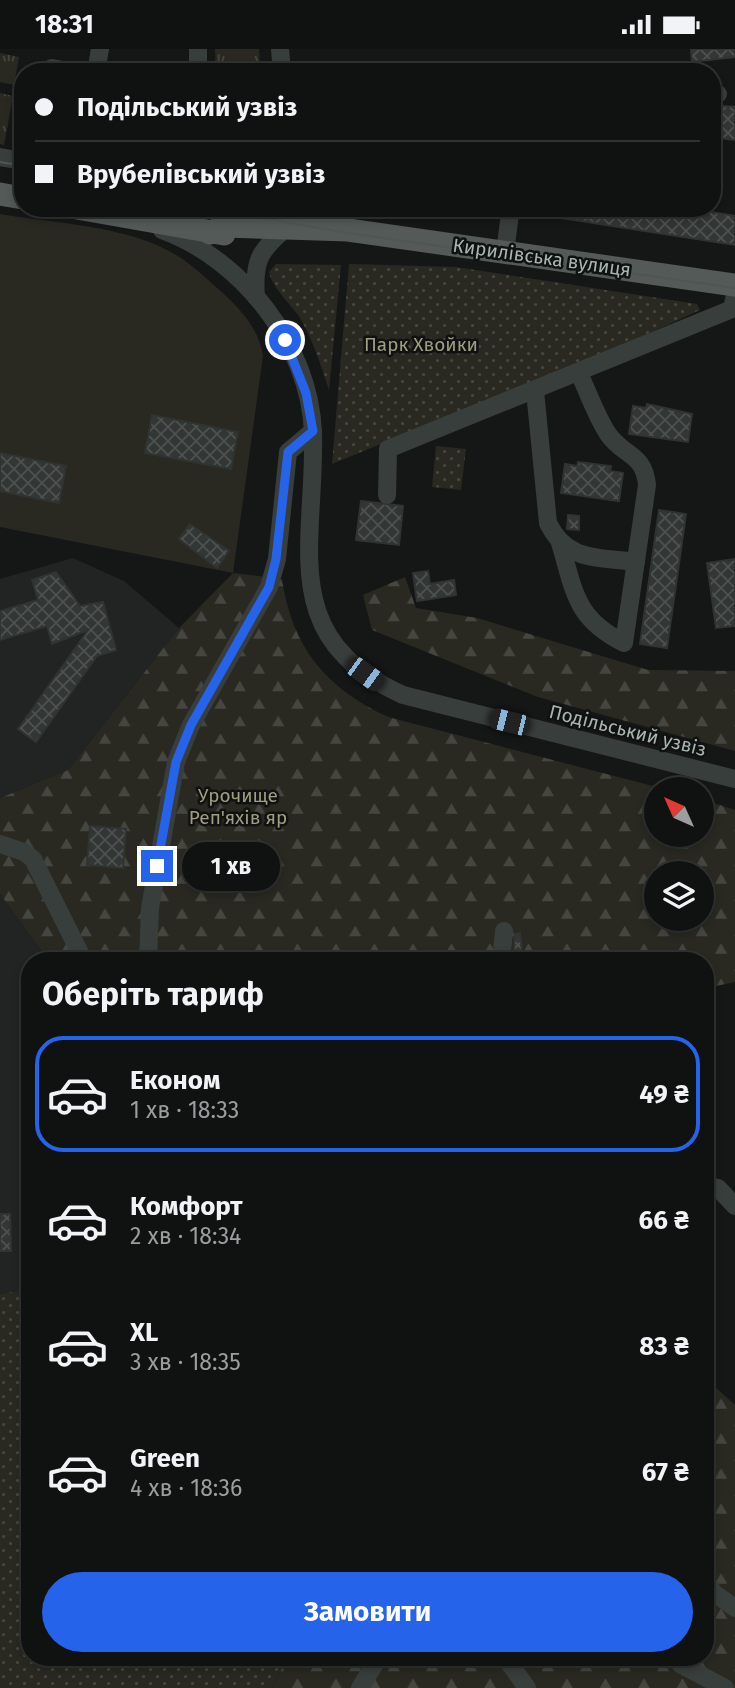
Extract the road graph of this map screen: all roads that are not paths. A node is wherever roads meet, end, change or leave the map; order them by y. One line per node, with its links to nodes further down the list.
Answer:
1 (126, 217): 6 (main road, Кирилівська вулиця)
2 (285, 217): 6 (main road, Кирилівська вулиця)
3 (287, 217): 10 (street)
4 (292, 217): 7 (main road, Кирилівська вулиця)
5 (510, 217): 7 (street)
6 (131, 218): 10 (street, Подільський узвіз)
7 (505, 252): 8 (main road, Кирилівська вулиця)
8 (735, 285)
9 (735, 295): 11 (street)
10 (256, 297): 13 (street, Подільський узвіз)
11 (579, 373): 12 (street); 16 (street)
12 (535, 391): 14 (street); 15 (street)
13 (313, 431): 17 (street, Подільський узвіз); 21 (street)
14 (387, 495)
15 (560, 543): 16 (street); 16 (street)
16 (636, 562)
17 (735, 779)
18 (0, 844): 20 (street)
19 (504, 931): 22 (street)
20 (80, 952)
21 (148, 952)
22 (502, 952)
23 (714, 1187): 24 (street)
24 (735, 1206)
25 (714, 1593): 26 (street)
26 (735, 1608)
27 (373, 1666): 30 (street)
28 (511, 1666): 31 (street)
29 (684, 1666): 32 (street)
30 (360, 1688)
31 (527, 1688)
32 (725, 1688)

